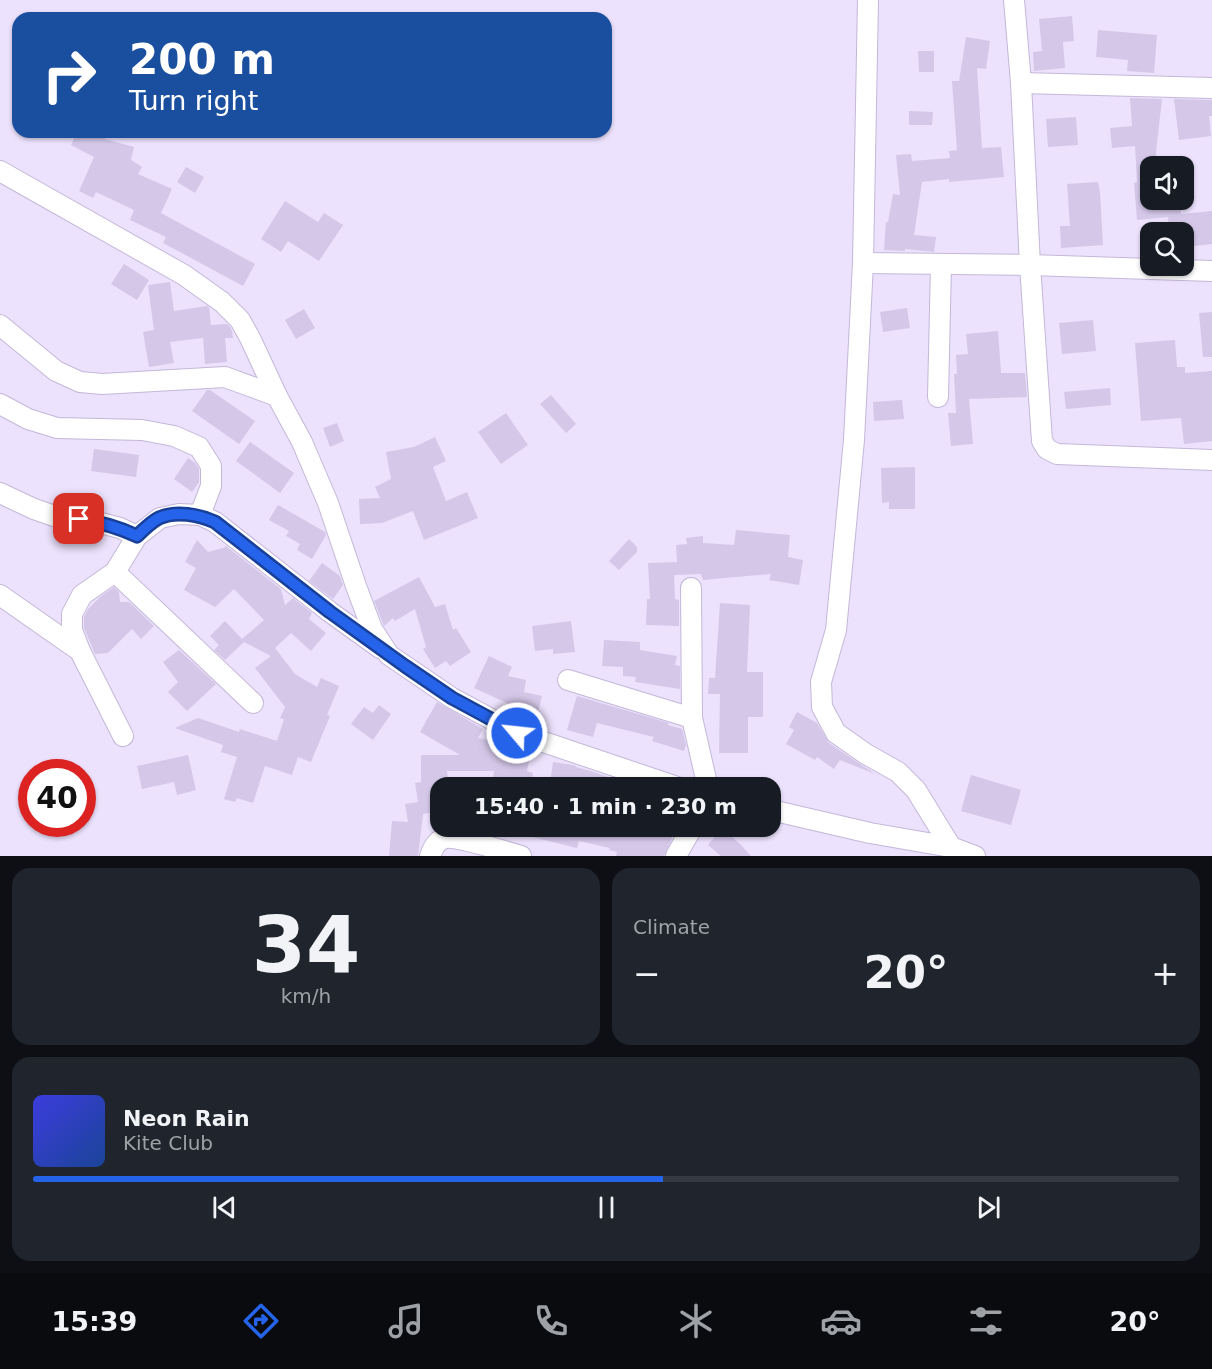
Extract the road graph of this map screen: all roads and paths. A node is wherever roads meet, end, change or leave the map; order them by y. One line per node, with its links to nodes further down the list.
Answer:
1 (868, 0): 6 (street)
2 (1014, 0): 3 (street)
3 (1021, 83): 4 (street); 8 (street)
4 (1212, 88)
5 (0, 171): 11 (street)
6 (863, 263): 7 (street); 31 (street)
7 (941, 264): 8 (street); 12 (street)
8 (1030, 265): 9 (street); 14 (street)
9 (1212, 271)
10 (0, 325): 11 (street)
11 (277, 396): 22 (street)
12 (938, 397)
13 (0, 404): 16 (street)
14 (1212, 460)
15 (0, 493): 17 (street)
16 (200, 515): 17 (street); 22 (street)
17 (137, 536): 18 (street)
18 (115, 572): 21 (street); 24 (street)
19 (692, 588): 25 (street)
20 (0, 595): 21 (street)
21 (80, 651): 26 (street)
22 (389, 655): 27 (street)
23 (568, 680): 25 (street)
24 (254, 703)
25 (692, 718): 28 (street)
26 (123, 736)
27 (647, 777)
28 (705, 777)
29 (781, 812): 31 (street)
30 (687, 837): 34 (street)
31 (951, 847): 35 (street)
32 (430, 856): 33 (street)
33 (521, 856)
34 (676, 856)
35 (975, 856)

